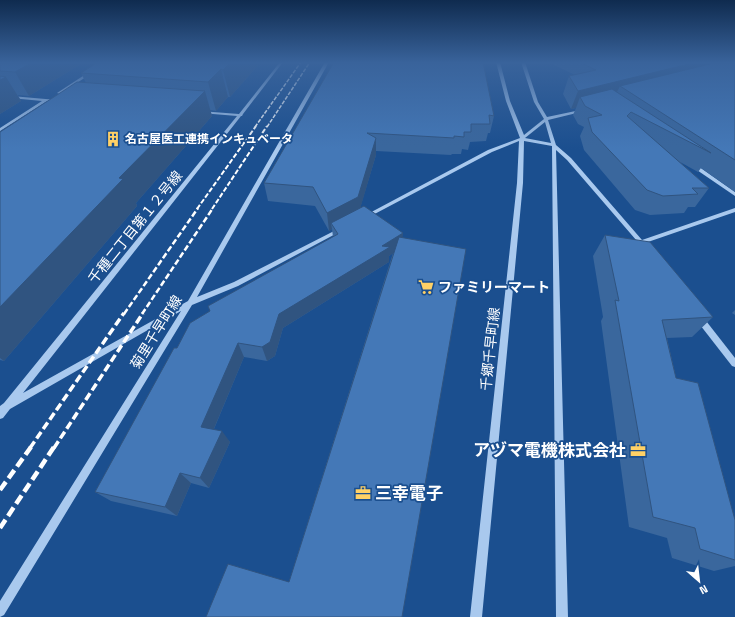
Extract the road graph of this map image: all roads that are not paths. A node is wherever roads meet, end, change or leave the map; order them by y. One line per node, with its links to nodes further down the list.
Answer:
1 (62, 91): 6 (street)
2 (260, 91): 12 (street, 千種二丁目第１２号線)
3 (311, 91): 24 (street, 菊里千早町線)
4 (505, 91): 15 (street, 千郷千早町線)
5 (532, 91): 13 (street)
6 (59, 93)
7 (0, 96): 8 (street)
8 (47, 100): 9 (street); 14 (street)
9 (62, 101)
10 (593, 108): 13 (street)
11 (194, 111): 12 (street)
12 (241, 115): 27 (street, 千種二丁目第１２号線)
13 (546, 119): 15 (street); 16 (street)
14 (0, 130)
15 (521, 139): 16 (street); 20 (street); 30 (street, 千郷千早町線)
16 (554, 145): 22 (street); 31 (street)
17 (687, 161): 18 (street)
18 (735, 194)
19 (735, 210): 22 (street)
20 (359, 220)
21 (345, 227): 24 (street)
22 (641, 242): 23 (street)
23 (650, 254)
24 (190, 303): 27 (street); 29 (street, 菊里千早町線)
25 (697, 316): 26 (street)
26 (735, 364)
27 (3, 408): 28 (street, 千種二丁目第１２号線)
28 (0, 415)
29 (0, 611)
30 (476, 617)
31 (562, 617)

